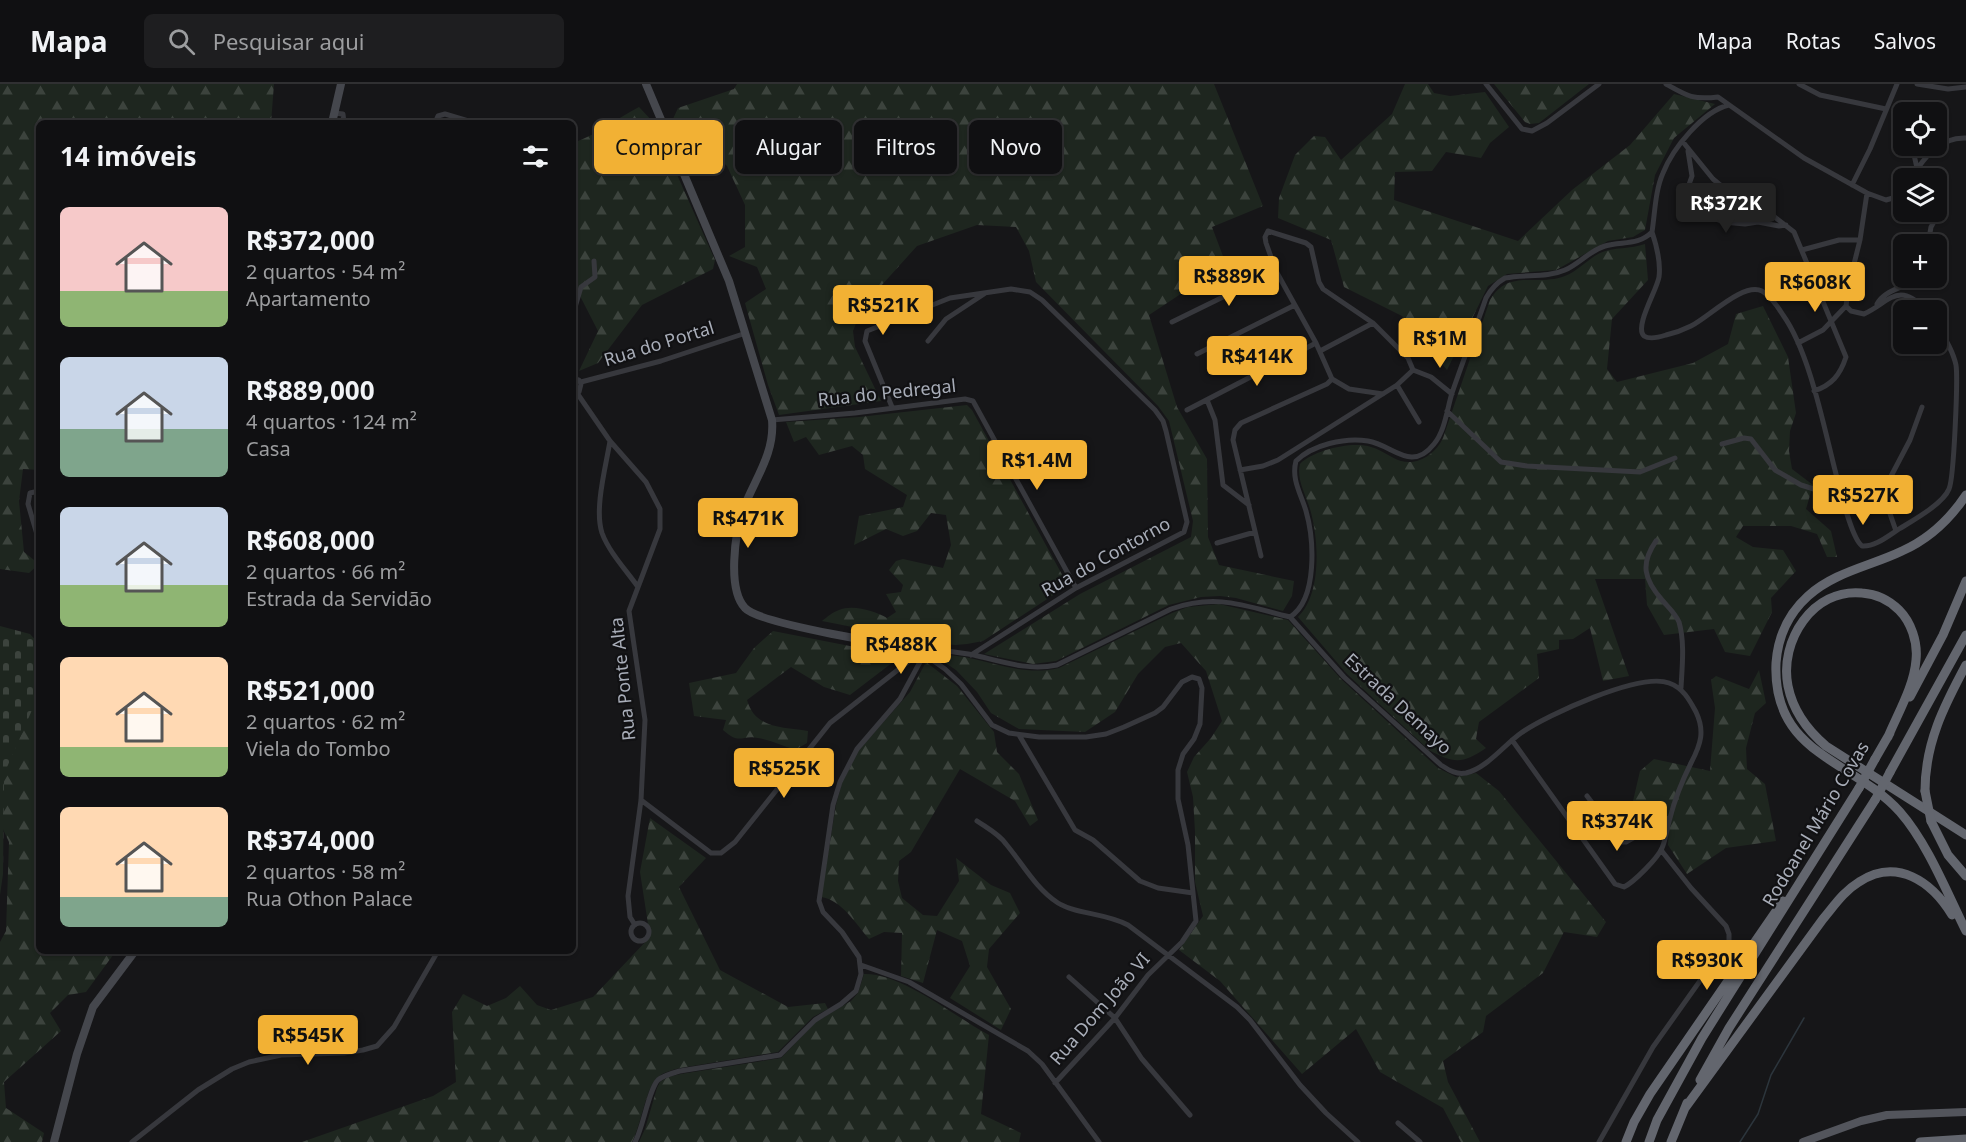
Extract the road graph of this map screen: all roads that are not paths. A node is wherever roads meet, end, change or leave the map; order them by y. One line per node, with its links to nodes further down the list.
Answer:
1 (341, 84): 13 (street)
2 (646, 84): 44 (street)
3 (1486, 84): 4 (street)
4 (1599, 84)
5 (1666, 84): 11 (street)
6 (1799, 84): 12 (street)
7 (1896, 84): 12 (street)
8 (1917, 84): 9 (street)
9 (1948, 87): 10 (street)
10 (1966, 87)
11 (1729, 105): 19 (street); 23 (street)
12 (1886, 109): 23 (street)
13 (334, 112): 14 (street); 15 (street)
14 (333, 120)
15 (344, 120)
16 (436, 120): 17 (street)
17 (464, 120)
18 (1966, 138): 22 (street)
19 (1683, 142): 20 (street); 27 (street)
20 (1688, 148): 26 (street); 26 (street)
21 (1914, 156): 22 (street)
22 (1917, 168)
23 (1852, 185): 24 (street)
24 (1867, 193): 25 (street); 28 (street)
25 (1893, 198)
26 (1786, 225): 29 (street)
27 (1652, 232): 48 (street); 59 (street)
28 (1860, 240): 29 (street); 38 (street)
29 (1802, 250): 42 (street)
30 (594, 261): 36 (street)
31 (1276, 271): 37 (street); 41 (street); 43 (street)
32 (1899, 288): 39 (street)
33 (985, 293): 34 (street, Rua do Contorno); 40 (street); 84 (street, Rua do Contorno)
34 (950, 298): 40 (street); 62 (street, Rua do Contorno)
35 (1915, 300): 39 (street)
36 (576, 304)
37 (1295, 305): 46 (street); 50 (street)
38 (1846, 306): 39 (street); 42 (street)
39 (1876, 306)
40 (951, 314): 45 (street)
41 (1172, 322)
42 (1831, 322): 48 (street); 56 (street)
43 (1374, 323): 49 (street); 51 (street)
44 (746, 333): 54 (street, Rua do Portal); 66 (street)
45 (928, 341)
46 (1316, 343): 49 (street); 61 (street)
47 (1947, 343): 77 (street)
48 (1798, 344): 56 (street)
49 (1320, 351): 52 (street)
50 (1197, 354)
51 (1413, 370): 55 (street); 59 (street)
52 (1332, 379): 58 (street); 71 (street)
53 (576, 380): 54 (street)
54 (580, 382): 57 (street)
55 (1397, 385): 58 (street); 67 (street)
56 (1814, 391): 74 (street)
57 (576, 393)
58 (1383, 394): 71 (street)
59 (1452, 394): 65 (street)
60 (576, 395): 68 (street, Rua Ponte Alta)
61 (1207, 400): 64 (street); 75 (street)
62 (892, 407): 66 (street, Rua do Pedregal); 84 (street, Rua do Pedregal)
63 (1922, 407): 77 (street)
64 (1187, 410)
65 (1447, 411): 70 (street); 85 (street)
66 (772, 420): 87 (street)
67 (1419, 422)
68 (610, 441): 83 (street); 83 (street, Rua Ponte Alta)
69 (1722, 444): 74 (street)
70 (1675, 458)
71 (1240, 470): 75 (street)
72 (36, 492): 76 (street)
73 (1966, 495): 106 (highway)
74 (1842, 498): 77 (street)
75 (1249, 505): 78 (street)
76 (36, 531)
77 (1896, 531)
78 (1256, 532): 80 (street); 81 (street)
79 (1656, 541): 90 (street)
80 (1217, 543)
81 (1261, 556)
82 (1966, 580): 92 (highway, Rodoanel Mário Covas)
83 (638, 587): 95 (street, Rua Ponte Alta)
84 (1076, 588): 88 (street, Rua do Contorno)
85 (1290, 617): 88 (street); 93 (street, Estrada Demayo)
86 (1966, 635): 115 (highway, Rodoanel Mário Covas, bridge)
87 (926, 652): 88 (street); 91 (street); 95 (street); 111 (street)
88 (971, 655)
89 (1966, 664): 97 (highway, bridge)
90 (1681, 688): 93 (street, Estrada Demayo); 96 (street)
91 (1019, 735): 104 (street); 104 (street, Rua Dom João VI)
92 (1888, 737): 97 (highway); 102 (highway, Rodoanel Mário Covas, bridge)
93 (1512, 740): 101 (street)
94 (1587, 796): 96 (street)
95 (641, 800): 105 (street, Rua Ponte Alta)
96 (1669, 819): 101 (street)
97 (1934, 819): 99 (highway); 100 (highway); 103 (highway)
98 (977, 821): 110 (street)
99 (1966, 835)
100 (1966, 842)
101 (1661, 850): 126 (street)
102 (1818, 853): 127 (highway); 128 (highway, Rodoanel Mário Covas)
103 (1966, 876)
104 (1193, 893): 110 (street, Rua Dom João VI)
105 (635, 924)
106 (1966, 931)
107 (1966, 937): 115 (highway)
108 (133, 954): 120 (street)
109 (436, 954): 121 (street)
110 (1168, 954): 113 (street, Rua Dom João VI); 124 (street)
111 (861, 965): 114 (street); 122 (street)
112 (1069, 977): 113 (street)
113 (1115, 1018): 114 (street, Rua Dom João VI); 117 (street)
114 (1055, 1083): 123 (street)
115 (1685, 1108): 129 (highway, Rodoanel Mário Covas)
116 (1966, 1112): 130 (main road)
117 (1190, 1115)
118 (1398, 1123): 125 (street)
119 (1966, 1139): 131 (highway)
120 (54, 1142)
121 (132, 1142)
122 (635, 1142)
123 (1099, 1142)
124 (1358, 1142)
125 (1420, 1142)
126 (1599, 1142)
127 (1626, 1142)
128 (1648, 1142)
129 (1671, 1142)
130 (1803, 1142)
131 (1920, 1142)

